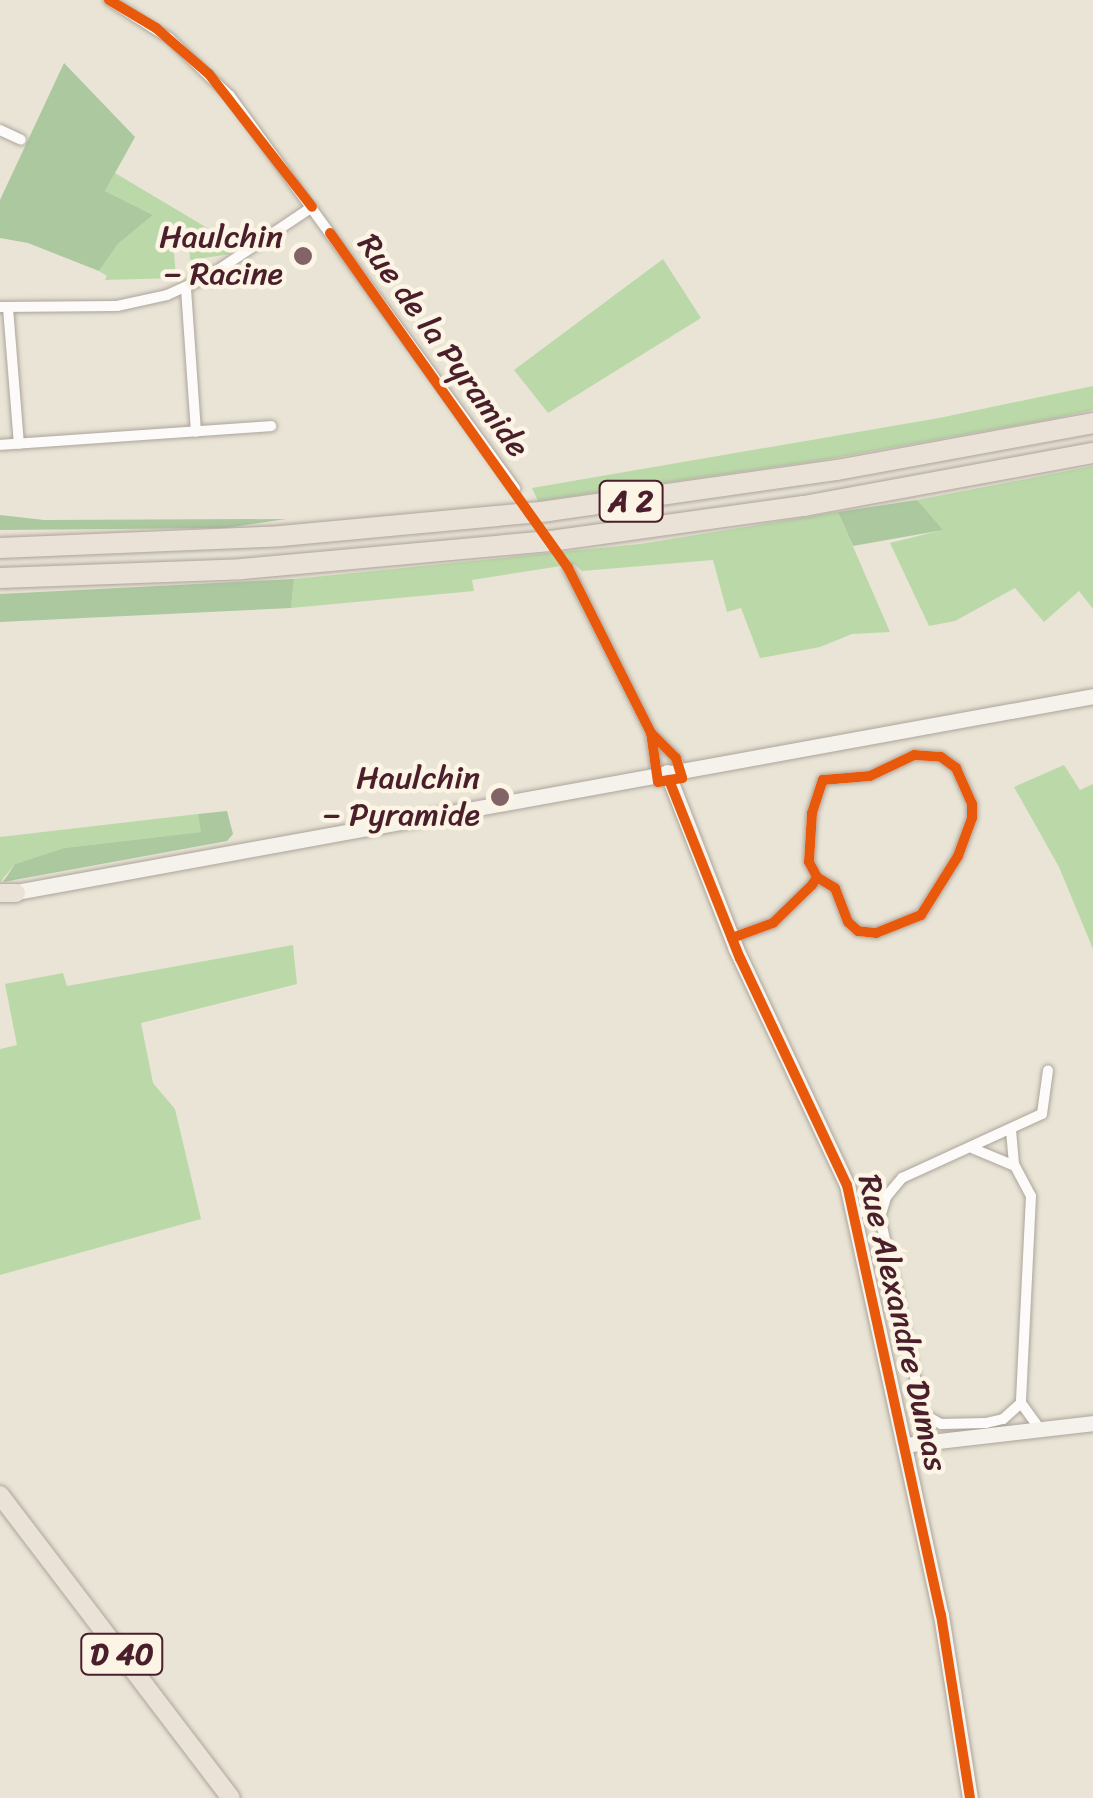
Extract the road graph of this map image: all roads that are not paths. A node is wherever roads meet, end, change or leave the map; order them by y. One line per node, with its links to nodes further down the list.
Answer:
1 (110, 0): 4 (street, Rue de la Pyramide)
2 (0, 130): 3 (street)
3 (21, 140)
4 (312, 207): 5 (street); 13 (street, Rue de la Pyramide)
5 (186, 288): 6 (street); 9 (street)
6 (4, 308): 10 (street)
7 (1093, 423): 15 (highway, A 2)
8 (271, 426): 9 (street)
9 (196, 432): 10 (street)
10 (19, 444): 11 (street)
11 (0, 445)
12 (1093, 454): 18 (highway, A 2)
13 (515, 488)
14 (0, 539): 15 (highway)
15 (94, 546): 16 (highway, A 2)
16 (0, 548)
17 (568, 568): 22 (street)
18 (94, 576): 19 (highway, A 2); 20 (highway)
19 (0, 578)
20 (0, 587)
21 (1093, 696): 23 (street)
22 (651, 733): 23 (street); 23 (street)
23 (669, 776): 25 (street); 26 (street, Rue Alexandre Dumas)
24 (817, 876): 24 (street); 26 (street)
25 (5, 894)
26 (732, 938): 32 (street, Rue Alexandre Dumas)
27 (1048, 1070): 28 (street)
28 (1011, 1130): 29 (street); 30 (street)
29 (970, 1148): 30 (street); 31 (street)
30 (1014, 1166): 33 (street)
31 (882, 1209): 32 (street); 33 (street)
32 (854, 1213): 36 (street, Rue Alexandre Dumas)
33 (1021, 1403): 35 (street)
34 (1087, 1423): 35 (street)
35 (1040, 1429): 36 (street)
36 (904, 1444): 39 (street, Rue Alexandre Dumas)
37 (4, 1498): 38 (main road, D 40)
38 (231, 1798)
39 (970, 1798)

